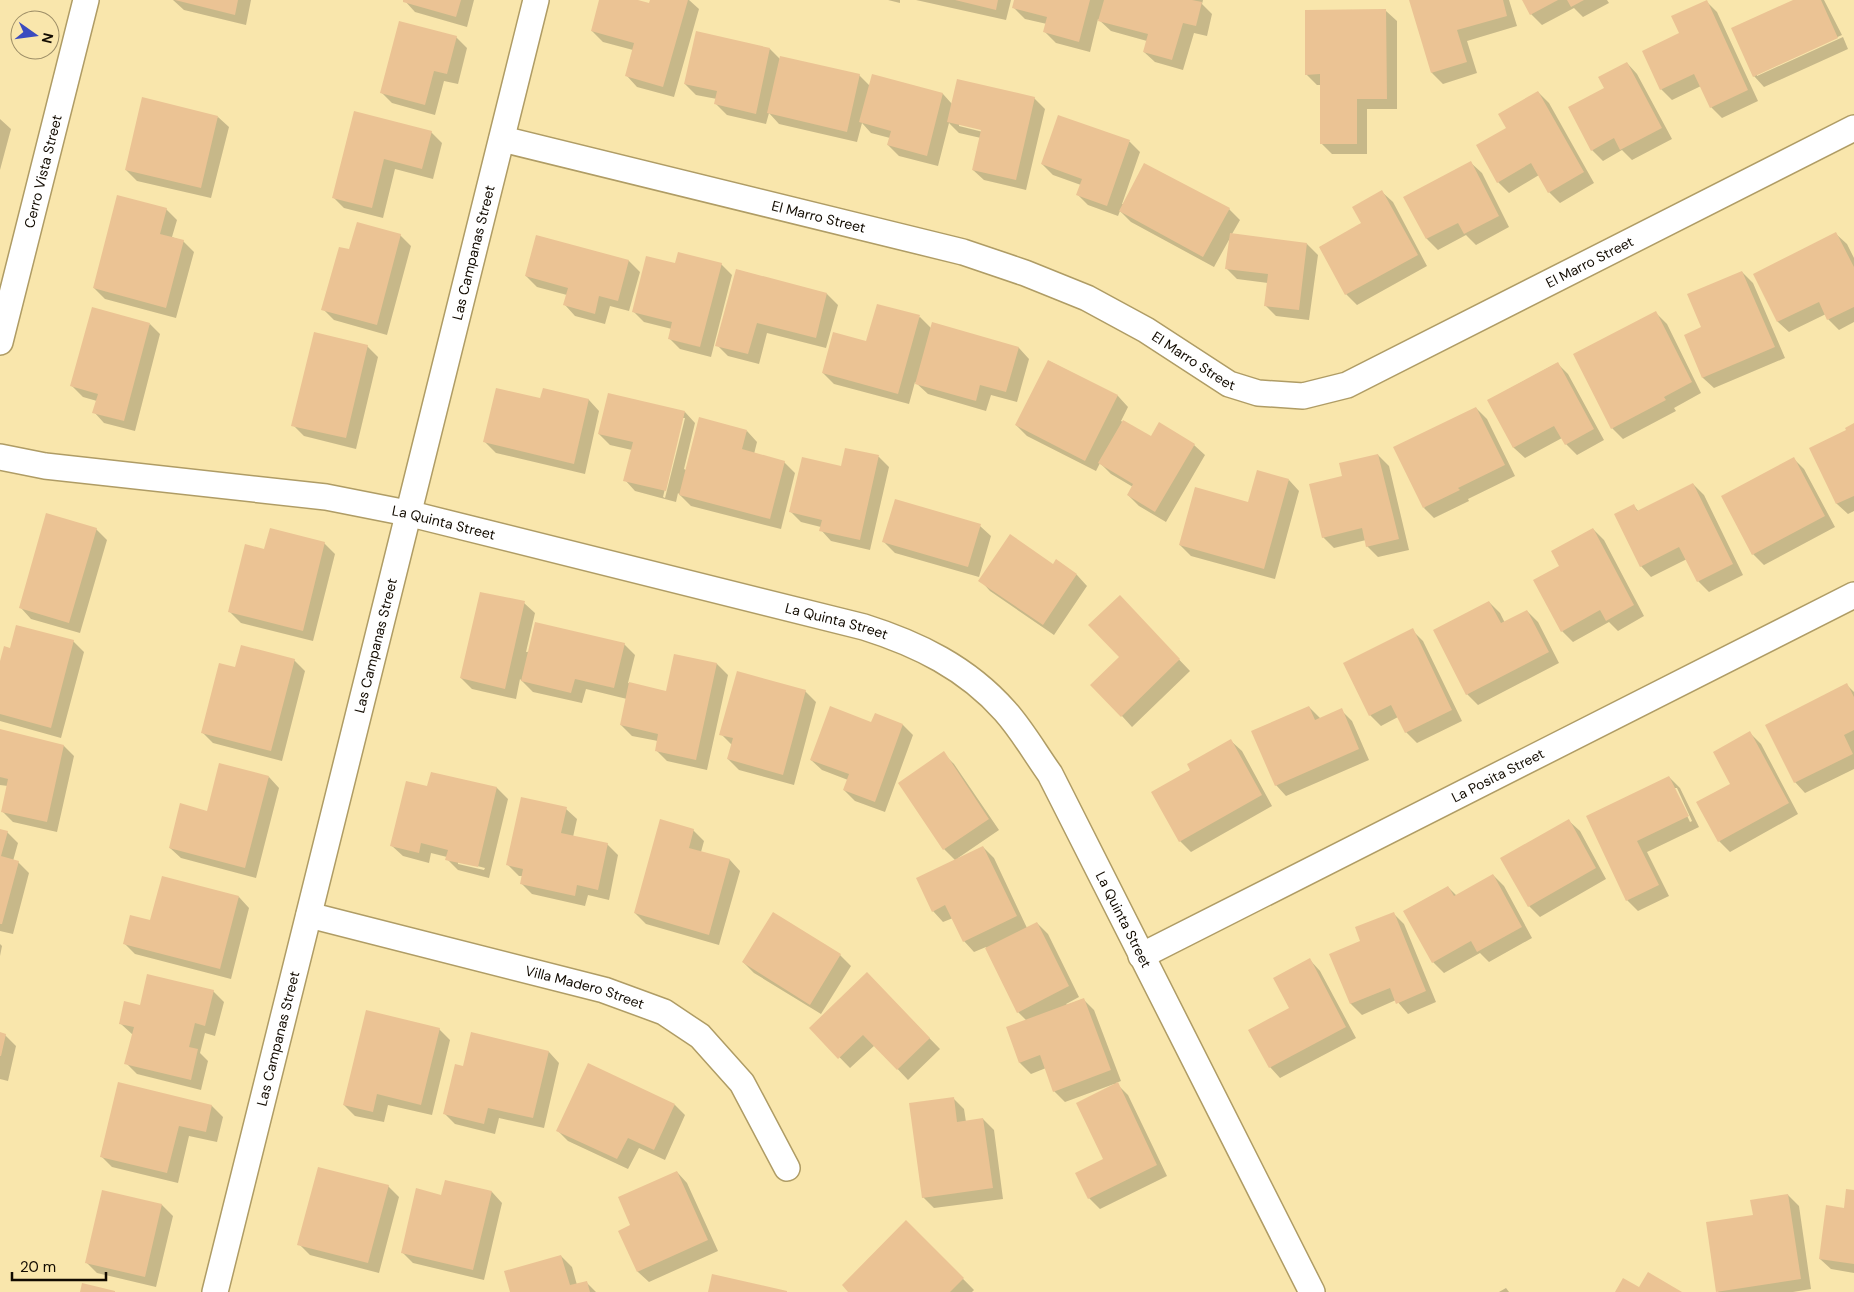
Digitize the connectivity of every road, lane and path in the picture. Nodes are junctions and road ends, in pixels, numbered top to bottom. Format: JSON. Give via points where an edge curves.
{"nodes":[{"id":1,"x":86,"y":0,"type":"edge"},
{"id":2,"x":536,"y":0,"type":"edge"},
{"id":3,"x":1854,"y":128,"type":"edge"},
{"id":4,"x":502,"y":139,"type":"junction"},
{"id":5,"x":8,"y":278,"type":"edge"},
{"id":6,"x":0,"y":342,"type":"edge"},
{"id":7,"x":0,"y":457,"type":"edge"},
{"id":8,"x":407,"y":513,"type":"junction"},
{"id":9,"x":1854,"y":595,"type":"edge"},
{"id":10,"x":309,"y":915,"type":"junction"},
{"id":11,"x":1141,"y":956,"type":"junction"},
{"id":12,"x":787,"y":1168,"type":"dead end"},
{"id":13,"x":215,"y":1292,"type":"edge"},
{"id":14,"x":1312,"y":1292,"type":"edge"}],
"edges":[{"from":1,"to":5,"type":"street","name":"Cerro Vista Street"},
{"from":2,"to":4,"type":"street","name":"Las Campanas Street"},
{"from":3,"to":4,"type":"street","name":"El Marro Street","via":[[1347,385],[1303,396],[1258,394],[1229,384],[1146,330],[1087,298],[972,255]]},
{"from":4,"to":8,"type":"street","name":"Las Campanas Street"},
{"from":5,"to":6,"type":"street","name":"Cerro Vista Street"},
{"from":7,"to":8,"type":"street","name":"La Quinta Street","via":[[44,466],[326,497]]},
{"from":8,"to":10,"type":"street","name":"Las Campanas Street"},
{"from":8,"to":11,"type":"street","name":"La Quinta Street","via":[[864,627],[920,647],[946,662],[970,678],[1005,711],[1050,774]]},
{"from":9,"to":11,"type":"street","name":"La Posita Street"},
{"from":10,"to":12,"type":"street","name":"Villa Madero Street","via":[[604,990],[664,1012],[700,1036],[742,1083]]},
{"from":10,"to":13,"type":"street","name":"Las Campanas Street"},
{"from":11,"to":14,"type":"street","name":"La Quinta Street"}]}
